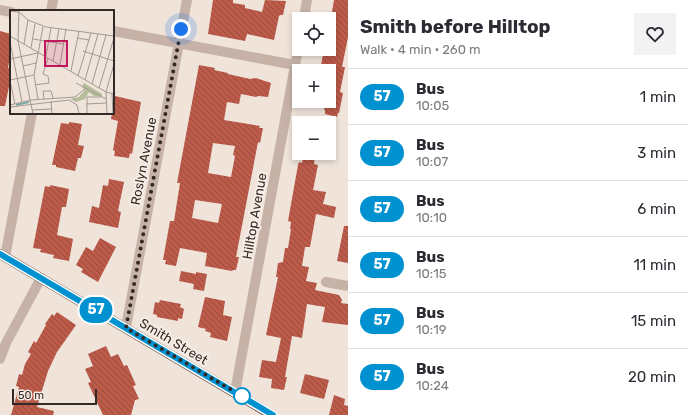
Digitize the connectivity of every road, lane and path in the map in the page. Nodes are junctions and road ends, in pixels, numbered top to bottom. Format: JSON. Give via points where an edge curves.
{"nodes":[{"id":1,"x":53,"y":0,"type":"edge"},
{"id":2,"x":187,"y":0,"type":"edge"},
{"id":3,"x":307,"y":0,"type":"edge"},
{"id":4,"x":0,"y":10,"type":"edge"},
{"id":5,"x":51,"y":10,"type":"edge"},
{"id":6,"x":10,"y":12,"type":"edge"},
{"id":7,"x":305,"y":12,"type":"edge"},
{"id":8,"x":114,"y":31,"type":"edge"},
{"id":9,"x":178,"y":43,"type":"junction"},
{"id":10,"x":292,"y":64,"type":"edge"},
{"id":11,"x":292,"y":81,"type":"edge"},
{"id":12,"x":32,"y":114,"type":"edge"},
{"id":13,"x":3,"y":255,"type":"edge"},
{"id":14,"x":42,"y":278,"type":"junction"},
{"id":15,"x":326,"y":282,"type":"dead end"},
{"id":16,"x":348,"y":286,"type":"edge"},
{"id":17,"x":126,"y":328,"type":"junction"},
{"id":18,"x":0,"y":359,"type":"edge"},
{"id":19,"x":235,"y":392,"type":"junction"},
{"id":20,"x":272,"y":415,"type":"edge"}],
"edges":[{"from":1,"to":5,"type":"street"},
{"from":2,"to":9,"type":"street","name":"Roslyn Avenue"},
{"from":3,"to":7,"type":"street"},
{"from":4,"to":6,"type":"street"},
{"from":8,"to":9,"type":"street"},
{"from":9,"to":10,"type":"street"},
{"from":9,"to":17,"type":"street","name":"Roslyn Avenue"},
{"from":11,"to":19,"type":"street","name":"Hilltop Avenue"},
{"from":12,"to":13,"type":"street"},
{"from":13,"to":14,"type":"main road","name":"Smith Street"},
{"from":14,"to":17,"type":"main road","name":"Smith Street"},
{"from":14,"to":18,"type":"street","via":[[6,343]]},
{"from":15,"to":16,"type":"street"},
{"from":17,"to":19,"type":"main road","name":"Smith Street"},
{"from":19,"to":20,"type":"main road","name":"Smith Street"}]}
